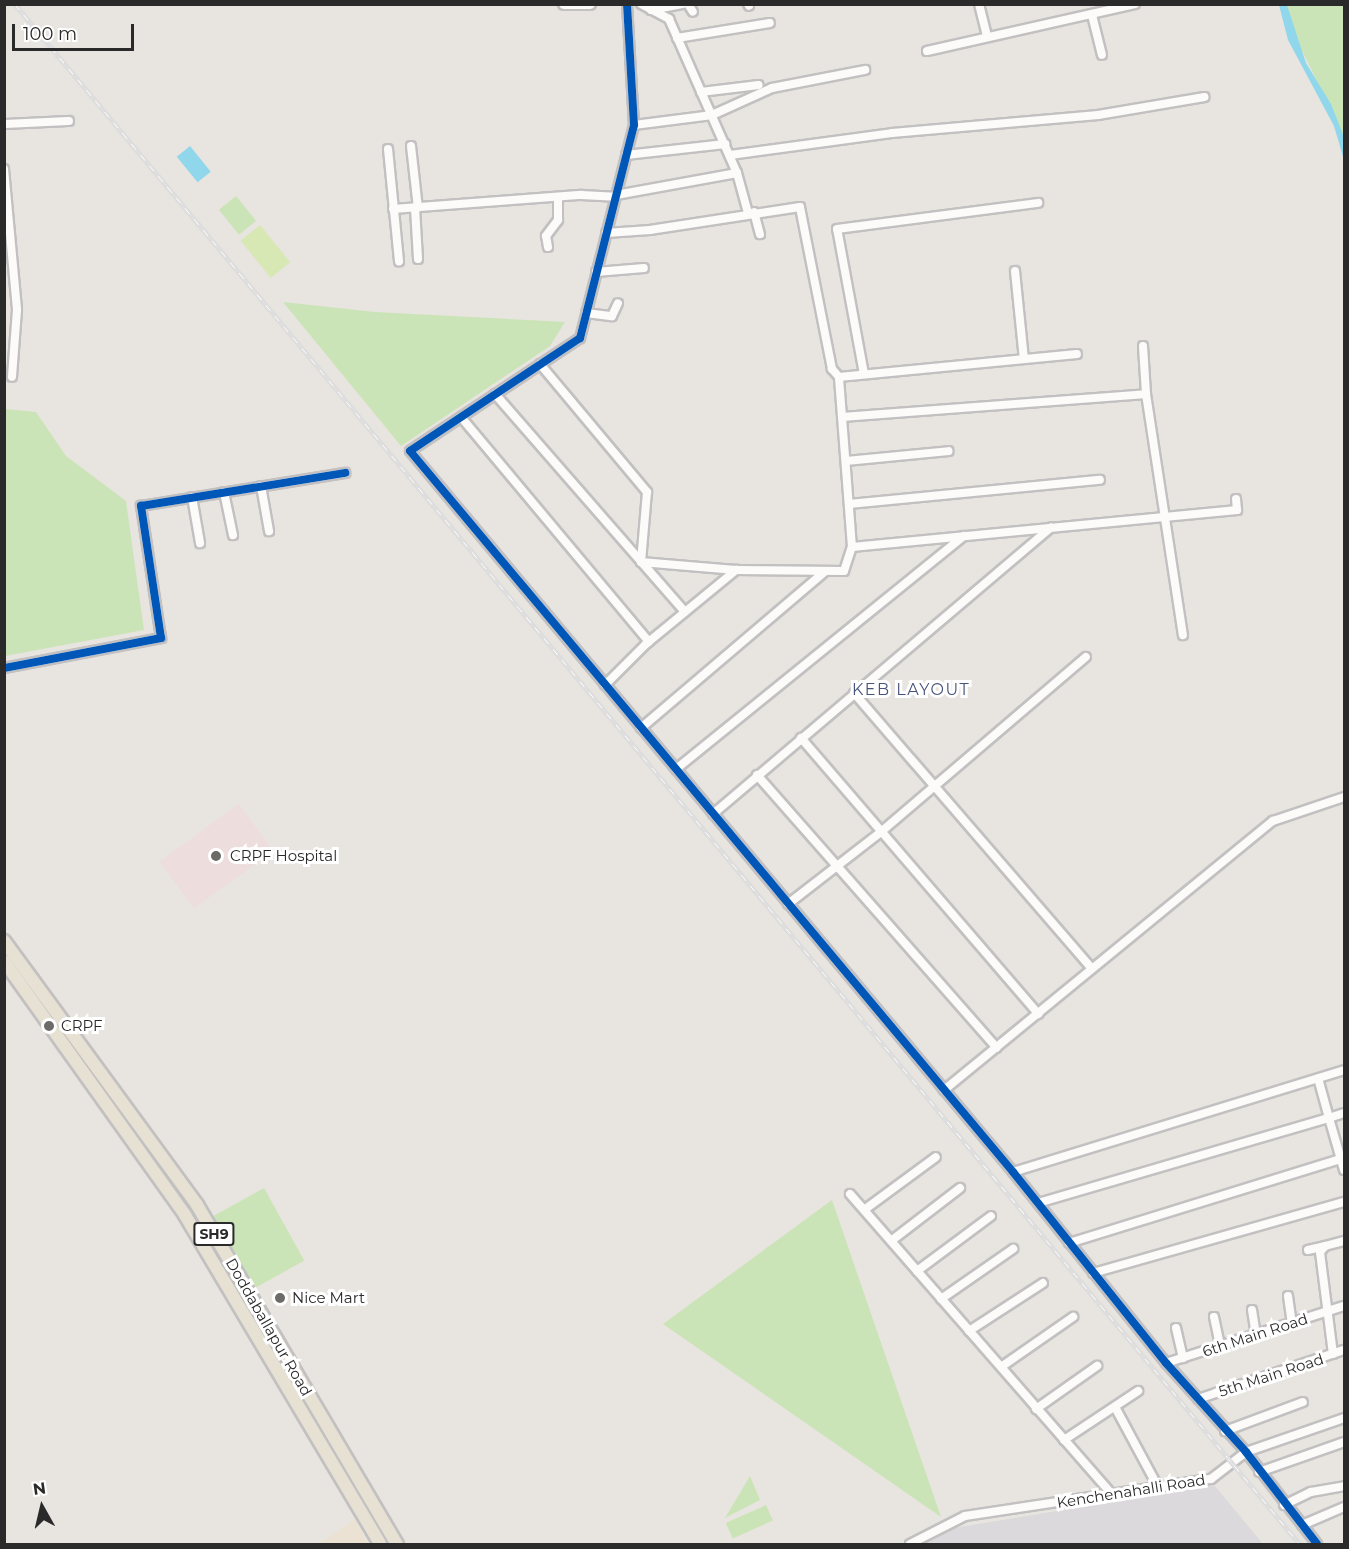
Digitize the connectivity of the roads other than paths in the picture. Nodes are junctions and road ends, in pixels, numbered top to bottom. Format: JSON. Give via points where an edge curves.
{"nodes":[{"id":1,"x":564,"y":4,"type":"edge"},
{"id":2,"x":590,"y":4,"type":"edge"},
{"id":3,"x":627,"y":4,"type":"edge"},
{"id":4,"x":641,"y":4,"type":"edge"},
{"id":5,"x":683,"y":4,"type":"edge"},
{"id":6,"x":980,"y":4,"type":"edge"},
{"id":7,"x":1135,"y":4,"type":"edge"},
{"id":8,"x":651,"y":10,"type":"junction"},
{"id":9,"x":1092,"y":15,"type":"junction"},
{"id":10,"x":770,"y":23,"type":"dead end"},
{"id":11,"x":987,"y":37,"type":"junction"},
{"id":12,"x":677,"y":38,"type":"junction"},
{"id":13,"x":927,"y":51,"type":"dead end"},
{"id":14,"x":1102,"y":55,"type":"dead end"},
{"id":15,"x":865,"y":70,"type":"dead end"},
{"id":16,"x":759,"y":85,"type":"dead end"},
{"id":17,"x":701,"y":92,"type":"junction"},
{"id":18,"x":1204,"y":97,"type":"dead end"},
{"id":19,"x":712,"y":115,"type":"junction"},
{"id":20,"x":69,"y":121,"type":"dead end"},
{"id":21,"x":4,"y":124,"type":"edge"},
{"id":22,"x":634,"y":125,"type":"junction"},
{"id":23,"x":724,"y":144,"type":"junction"},
{"id":24,"x":411,"y":146,"type":"dead end"},
{"id":25,"x":388,"y":149,"type":"dead end"},
{"id":26,"x":626,"y":155,"type":"junction"},
{"id":27,"x":730,"y":155,"type":"junction"},
{"id":28,"x":4,"y":169,"type":"edge"},
{"id":29,"x":737,"y":172,"type":"junction"},
{"id":30,"x":615,"y":196,"type":"junction"},
{"id":31,"x":558,"y":197,"type":"junction"},
{"id":32,"x":1038,"y":203,"type":"dead end"},
{"id":33,"x":417,"y":208,"type":"junction"},
{"id":34,"x":395,"y":209,"type":"junction"},
{"id":35,"x":751,"y":212,"type":"junction"},
{"id":36,"x":606,"y":233,"type":"junction"},
{"id":37,"x":760,"y":234,"type":"dead end"},
{"id":38,"x":548,"y":247,"type":"dead end"},
{"id":39,"x":417,"y":259,"type":"dead end"},
{"id":40,"x":399,"y":261,"type":"dead end"},
{"id":41,"x":644,"y":268,"type":"dead end"},
{"id":42,"x":1015,"y":271,"type":"dead end"},
{"id":43,"x":596,"y":272,"type":"junction"},
{"id":44,"x":618,"y":303,"type":"dead end"},
{"id":45,"x":586,"y":314,"type":"junction"},
{"id":46,"x":1143,"y":346,"type":"dead end"},
{"id":47,"x":1077,"y":354,"type":"dead end"},
{"id":48,"x":1024,"y":359,"type":"junction"},
{"id":49,"x":540,"y":364,"type":"junction"},
{"id":50,"x":864,"y":374,"type":"junction"},
{"id":51,"x":12,"y":377,"type":"dead end"},
{"id":52,"x":840,"y":377,"type":"junction"},
{"id":53,"x":495,"y":394,"type":"junction"},
{"id":54,"x":1146,"y":394,"type":"junction"},
{"id":55,"x":461,"y":417,"type":"junction"},
{"id":56,"x":842,"y":417,"type":"junction"},
{"id":57,"x":949,"y":451,"type":"dead end"},
{"id":58,"x":846,"y":461,"type":"junction"},
{"id":59,"x":345,"y":473,"type":"dead end"},
{"id":60,"x":1100,"y":480,"type":"dead end"},
{"id":61,"x":261,"y":486,"type":"junction"},
{"id":62,"x":224,"y":492,"type":"junction"},
{"id":63,"x":192,"y":497,"type":"junction"},
{"id":64,"x":1236,"y":499,"type":"dead end"},
{"id":65,"x":849,"y":504,"type":"junction"},
{"id":66,"x":1165,"y":514,"type":"junction"},
{"id":67,"x":1051,"y":527,"type":"junction"},
{"id":68,"x":269,"y":531,"type":"dead end"},
{"id":69,"x":233,"y":535,"type":"dead end"},
{"id":70,"x":964,"y":536,"type":"junction"},
{"id":71,"x":200,"y":543,"type":"dead end"},
{"id":72,"x":852,"y":548,"type":"junction"},
{"id":73,"x":641,"y":562,"type":"junction"},
{"id":74,"x":736,"y":570,"type":"junction"},
{"id":75,"x":824,"y":572,"type":"junction"},
{"id":76,"x":685,"y":612,"type":"junction"},
{"id":77,"x":1183,"y":635,"type":"dead end"},
{"id":78,"x":649,"y":642,"type":"junction"},
{"id":79,"x":1086,"y":657,"type":"dead end"},
{"id":80,"x":4,"y":668,"type":"edge"},
{"id":81,"x":605,"y":685,"type":"junction"},
{"id":82,"x":854,"y":693,"type":"junction"},
{"id":83,"x":641,"y":728,"type":"junction"},
{"id":84,"x":801,"y":738,"type":"junction"},
{"id":85,"x":676,"y":769,"type":"junction"},
{"id":86,"x":757,"y":775,"type":"junction"},
{"id":87,"x":934,"y":785,"type":"junction"},
{"id":88,"x":1344,"y":797,"type":"edge"},
{"id":89,"x":713,"y":814,"type":"junction"},
{"id":90,"x":882,"y":831,"type":"junction"},
{"id":91,"x":837,"y":867,"type":"junction"},
{"id":92,"x":788,"y":904,"type":"junction"},
{"id":93,"x":4,"y":941,"type":"edge"},
{"id":94,"x":4,"y":961,"type":"edge"},
{"id":95,"x":1092,"y":969,"type":"junction"},
{"id":96,"x":1038,"y":1014,"type":"junction"},
{"id":97,"x":997,"y":1048,"type":"junction"},
{"id":98,"x":1344,"y":1070,"type":"edge"},
{"id":99,"x":1318,"y":1078,"type":"junction"},
{"id":100,"x":944,"y":1090,"type":"junction"},
{"id":101,"x":1344,"y":1113,"type":"edge"},
{"id":102,"x":1329,"y":1118,"type":"junction"},
{"id":103,"x":936,"y":1157,"type":"dead end"},
{"id":104,"x":1343,"y":1159,"type":"edge"},
{"id":105,"x":1344,"y":1170,"type":"edge"},
{"id":106,"x":1013,"y":1172,"type":"junction"},
{"id":107,"x":960,"y":1188,"type":"dead end"},
{"id":108,"x":850,"y":1194,"type":"dead end"},
{"id":109,"x":1344,"y":1202,"type":"edge"},
{"id":110,"x":1038,"y":1203,"type":"junction"},
{"id":111,"x":864,"y":1210,"type":"junction"},
{"id":112,"x":992,"y":1216,"type":"dead end"},
{"id":113,"x":891,"y":1241,"type":"junction"},
{"id":114,"x":1344,"y":1241,"type":"edge"},
{"id":115,"x":1070,"y":1243,"type":"junction"},
{"id":116,"x":1325,"y":1246,"type":"junction"},
{"id":117,"x":1013,"y":1249,"type":"dead end"},
{"id":118,"x":1308,"y":1251,"type":"dead end"},
{"id":119,"x":917,"y":1271,"type":"junction"},
{"id":120,"x":1093,"y":1273,"type":"junction"},
{"id":121,"x":1043,"y":1283,"type":"dead end"},
{"id":122,"x":1288,"y":1296,"type":"dead end"},
{"id":123,"x":941,"y":1299,"type":"junction"},
{"id":124,"x":1344,"y":1306,"type":"edge"},
{"id":125,"x":1252,"y":1310,"type":"dead end"},
{"id":126,"x":1326,"y":1312,"type":"junction"},
{"id":127,"x":1073,"y":1317,"type":"dead end"},
{"id":128,"x":1214,"y":1317,"type":"dead end"},
{"id":129,"x":1292,"y":1323,"type":"junction"},
{"id":130,"x":1176,"y":1328,"type":"dead end"},
{"id":131,"x":969,"y":1331,"type":"junction"},
{"id":132,"x":1257,"y":1335,"type":"junction"},
{"id":133,"x":1220,"y":1346,"type":"junction"},
{"id":134,"x":1344,"y":1350,"type":"edge"},
{"id":135,"x":1333,"y":1354,"type":"junction"},
{"id":136,"x":1182,"y":1358,"type":"junction"},
{"id":137,"x":1166,"y":1363,"type":"junction"},
{"id":138,"x":1097,"y":1366,"type":"dead end"},
{"id":139,"x":1000,"y":1367,"type":"junction"},
{"id":140,"x":1138,"y":1391,"type":"dead end"},
{"id":141,"x":1198,"y":1399,"type":"junction"},
{"id":142,"x":1303,"y":1402,"type":"dead end"},
{"id":143,"x":1115,"y":1407,"type":"junction"},
{"id":144,"x":1036,"y":1409,"type":"junction"},
{"id":145,"x":1344,"y":1418,"type":"edge"},
{"id":146,"x":1226,"y":1431,"type":"junction"},
{"id":147,"x":1064,"y":1440,"type":"junction"},
{"id":148,"x":1344,"y":1442,"type":"edge"},
{"id":149,"x":1246,"y":1452,"type":"junction"},
{"id":150,"x":1259,"y":1472,"type":"junction"},
{"id":151,"x":1344,"y":1486,"type":"edge"},
{"id":152,"x":1158,"y":1487,"type":"junction"},
{"id":153,"x":1112,"y":1494,"type":"junction"},
{"id":154,"x":1284,"y":1505,"type":"junction"},
{"id":155,"x":1344,"y":1507,"type":"edge"},
{"id":156,"x":1302,"y":1525,"type":"junction"},
{"id":157,"x":380,"y":1545,"type":"edge"},
{"id":158,"x":397,"y":1545,"type":"edge"},
{"id":159,"x":909,"y":1545,"type":"edge"},
{"id":160,"x":1317,"y":1545,"type":"edge"}],
"edges":[{"from":1,"to":2,"type":"street"},
{"from":3,"to":22,"type":"street"},
{"from":4,"to":8,"type":"street"},
{"from":5,"to":8,"type":"street"},
{"from":6,"to":11,"type":"street"},
{"from":7,"to":9,"type":"street"},
{"from":8,"to":12,"type":"street","via":[[669,19]]},
{"from":9,"to":11,"type":"street"},
{"from":9,"to":14,"type":"street"},
{"from":10,"to":12,"type":"street"},
{"from":11,"to":13,"type":"street"},
{"from":12,"to":17,"type":"street"},
{"from":15,"to":19,"type":"street","via":[[772,88]]},
{"from":16,"to":17,"type":"street"},
{"from":17,"to":19,"type":"street"},
{"from":18,"to":27,"type":"street","via":[[1098,115],[892,133]]},
{"from":19,"to":22,"type":"street"},
{"from":19,"to":23,"type":"street"},
{"from":20,"to":21,"type":"street"},
{"from":22,"to":26,"type":"street"},
{"from":23,"to":26,"type":"street"},
{"from":23,"to":27,"type":"street"},
{"from":24,"to":33,"type":"street"},
{"from":25,"to":34,"type":"street"},
{"from":26,"to":30,"type":"street"},
{"from":27,"to":29,"type":"street"},
{"from":28,"to":51,"type":"street","via":[[17,310]]},
{"from":29,"to":30,"type":"street"},
{"from":29,"to":35,"type":"street"},
{"from":30,"to":31,"type":"street"},
{"from":30,"to":36,"type":"street"},
{"from":31,"to":33,"type":"street"},
{"from":31,"to":38,"type":"street","via":[[558,220],[546,236]]},
{"from":32,"to":50,"type":"street","via":[[837,229]]},
{"from":33,"to":34,"type":"street"},
{"from":33,"to":39,"type":"street"},
{"from":34,"to":40,"type":"street"},
{"from":35,"to":36,"type":"street","via":[[650,230]]},
{"from":35,"to":37,"type":"street"},
{"from":35,"to":52,"type":"street","via":[[800,207],[832,369]]},
{"from":36,"to":43,"type":"street"},
{"from":41,"to":43,"type":"street"},
{"from":42,"to":48,"type":"street"},
{"from":43,"to":45,"type":"street"},
{"from":44,"to":45,"type":"street","via":[[612,316]]},
{"from":45,"to":49,"type":"street","via":[[580,338]]},
{"from":46,"to":54,"type":"street"},
{"from":47,"to":48,"type":"street"},
{"from":48,"to":50,"type":"street"},
{"from":49,"to":53,"type":"street"},
{"from":49,"to":73,"type":"street","via":[[647,492]]},
{"from":50,"to":52,"type":"street"},
{"from":52,"to":56,"type":"street"},
{"from":53,"to":55,"type":"street"},
{"from":53,"to":73,"type":"street"},
{"from":54,"to":56,"type":"street"},
{"from":54,"to":66,"type":"street"},
{"from":55,"to":78,"type":"street"},
{"from":55,"to":81,"type":"street","via":[[410,451]]},
{"from":56,"to":58,"type":"street"},
{"from":57,"to":58,"type":"street"},
{"from":58,"to":65,"type":"street"},
{"from":59,"to":61,"type":"street"},
{"from":60,"to":65,"type":"street"},
{"from":61,"to":62,"type":"street"},
{"from":61,"to":68,"type":"street"},
{"from":62,"to":63,"type":"street"},
{"from":62,"to":69,"type":"street"},
{"from":63,"to":71,"type":"street"},
{"from":63,"to":80,"type":"street","via":[[141,506],[160,638]]},
{"from":64,"to":66,"type":"street","via":[[1237,510]]},
{"from":65,"to":72,"type":"street"},
{"from":66,"to":67,"type":"street"},
{"from":66,"to":77,"type":"street"},
{"from":67,"to":70,"type":"street"},
{"from":67,"to":82,"type":"street"},
{"from":70,"to":72,"type":"street"},
{"from":70,"to":85,"type":"street"},
{"from":72,"to":75,"type":"street","via":[[844,571]]},
{"from":73,"to":74,"type":"street"},
{"from":73,"to":76,"type":"street"},
{"from":74,"to":75,"type":"street"},
{"from":74,"to":76,"type":"street"},
{"from":75,"to":83,"type":"street"},
{"from":76,"to":78,"type":"street"},
{"from":78,"to":81,"type":"street"},
{"from":79,"to":87,"type":"street"},
{"from":81,"to":83,"type":"street"},
{"from":82,"to":84,"type":"street"},
{"from":82,"to":87,"type":"street"},
{"from":83,"to":85,"type":"street"},
{"from":84,"to":86,"type":"street"},
{"from":84,"to":90,"type":"street"},
{"from":85,"to":89,"type":"street"},
{"from":86,"to":89,"type":"street"},
{"from":86,"to":91,"type":"street"},
{"from":87,"to":90,"type":"street"},
{"from":87,"to":95,"type":"street"},
{"from":88,"to":95,"type":"street","via":[[1272,821]]},
{"from":89,"to":92,"type":"street"},
{"from":90,"to":91,"type":"street"},
{"from":90,"to":96,"type":"street"},
{"from":91,"to":92,"type":"street"},
{"from":91,"to":97,"type":"street"},
{"from":92,"to":100,"type":"street"},
{"from":93,"to":158,"type":"main road","name":"Doddaballapur Road","number":"SH9","via":[[197,1205]]},
{"from":94,"to":157,"type":"main road","name":"Doddaballapur Road","number":"SH9","via":[[185,1215]]},
{"from":95,"to":96,"type":"street"},
{"from":96,"to":97,"type":"street"},
{"from":97,"to":100,"type":"street"},
{"from":98,"to":99,"type":"street"},
{"from":99,"to":102,"type":"street"},
{"from":99,"to":106,"type":"street"},
{"from":100,"to":106,"type":"street"},
{"from":101,"to":102,"type":"street"},
{"from":102,"to":104,"type":"street"},
{"from":102,"to":110,"type":"street"},
{"from":103,"to":111,"type":"street"},
{"from":104,"to":105,"type":"street"},
{"from":104,"to":115,"type":"street"},
{"from":106,"to":110,"type":"street"},
{"from":107,"to":113,"type":"street"},
{"from":108,"to":111,"type":"street"},
{"from":109,"to":120,"type":"street"},
{"from":110,"to":115,"type":"street"},
{"from":111,"to":113,"type":"street"},
{"from":112,"to":119,"type":"street"},
{"from":113,"to":119,"type":"street"},
{"from":114,"to":116,"type":"street"},
{"from":115,"to":120,"type":"street"},
{"from":116,"to":118,"type":"street"},
{"from":116,"to":126,"type":"street","via":[[1320,1252]]},
{"from":117,"to":123,"type":"street"},
{"from":119,"to":123,"type":"street"},
{"from":120,"to":137,"type":"street"},
{"from":121,"to":131,"type":"street"},
{"from":122,"to":129,"type":"street"},
{"from":123,"to":131,"type":"street"},
{"from":124,"to":126,"type":"street","name":"6th Main Road"},
{"from":125,"to":132,"type":"street"},
{"from":126,"to":129,"type":"street","name":"6th Main Road"},
{"from":126,"to":135,"type":"street"},
{"from":127,"to":139,"type":"street"},
{"from":128,"to":133,"type":"street"},
{"from":129,"to":132,"type":"street","name":"6th Main Road"},
{"from":130,"to":136,"type":"street"},
{"from":131,"to":139,"type":"street"},
{"from":132,"to":133,"type":"street","name":"6th Main Road"},
{"from":133,"to":136,"type":"street","name":"6th Main Road"},
{"from":134,"to":135,"type":"street","name":"5th Main Road"},
{"from":135,"to":141,"type":"street","name":"5th Main Road"},
{"from":136,"to":137,"type":"street","name":"6th Main Road"},
{"from":137,"to":141,"type":"street"},
{"from":138,"to":144,"type":"street"},
{"from":139,"to":144,"type":"street"},
{"from":140,"to":143,"type":"street"},
{"from":141,"to":146,"type":"street"},
{"from":142,"to":146,"type":"street"},
{"from":143,"to":147,"type":"street"},
{"from":143,"to":152,"type":"street"},
{"from":144,"to":147,"type":"street"},
{"from":145,"to":149,"type":"street","name":"Kenchenahalli Road"},
{"from":146,"to":149,"type":"street"},
{"from":147,"to":153,"type":"street"},
{"from":148,"to":150,"type":"street"},
{"from":149,"to":150,"type":"street"},
{"from":149,"to":152,"type":"street","name":"Kenchenahalli Road","via":[[1212,1479]]},
{"from":150,"to":154,"type":"street"},
{"from":151,"to":154,"type":"street","via":[[1311,1492]]},
{"from":152,"to":153,"type":"street","name":"Kenchenahalli Road"},
{"from":153,"to":159,"type":"street","name":"Kenchenahalli Road","via":[[966,1516]]},
{"from":154,"to":156,"type":"street"},
{"from":155,"to":156,"type":"street"},
{"from":156,"to":160,"type":"street"}]}
